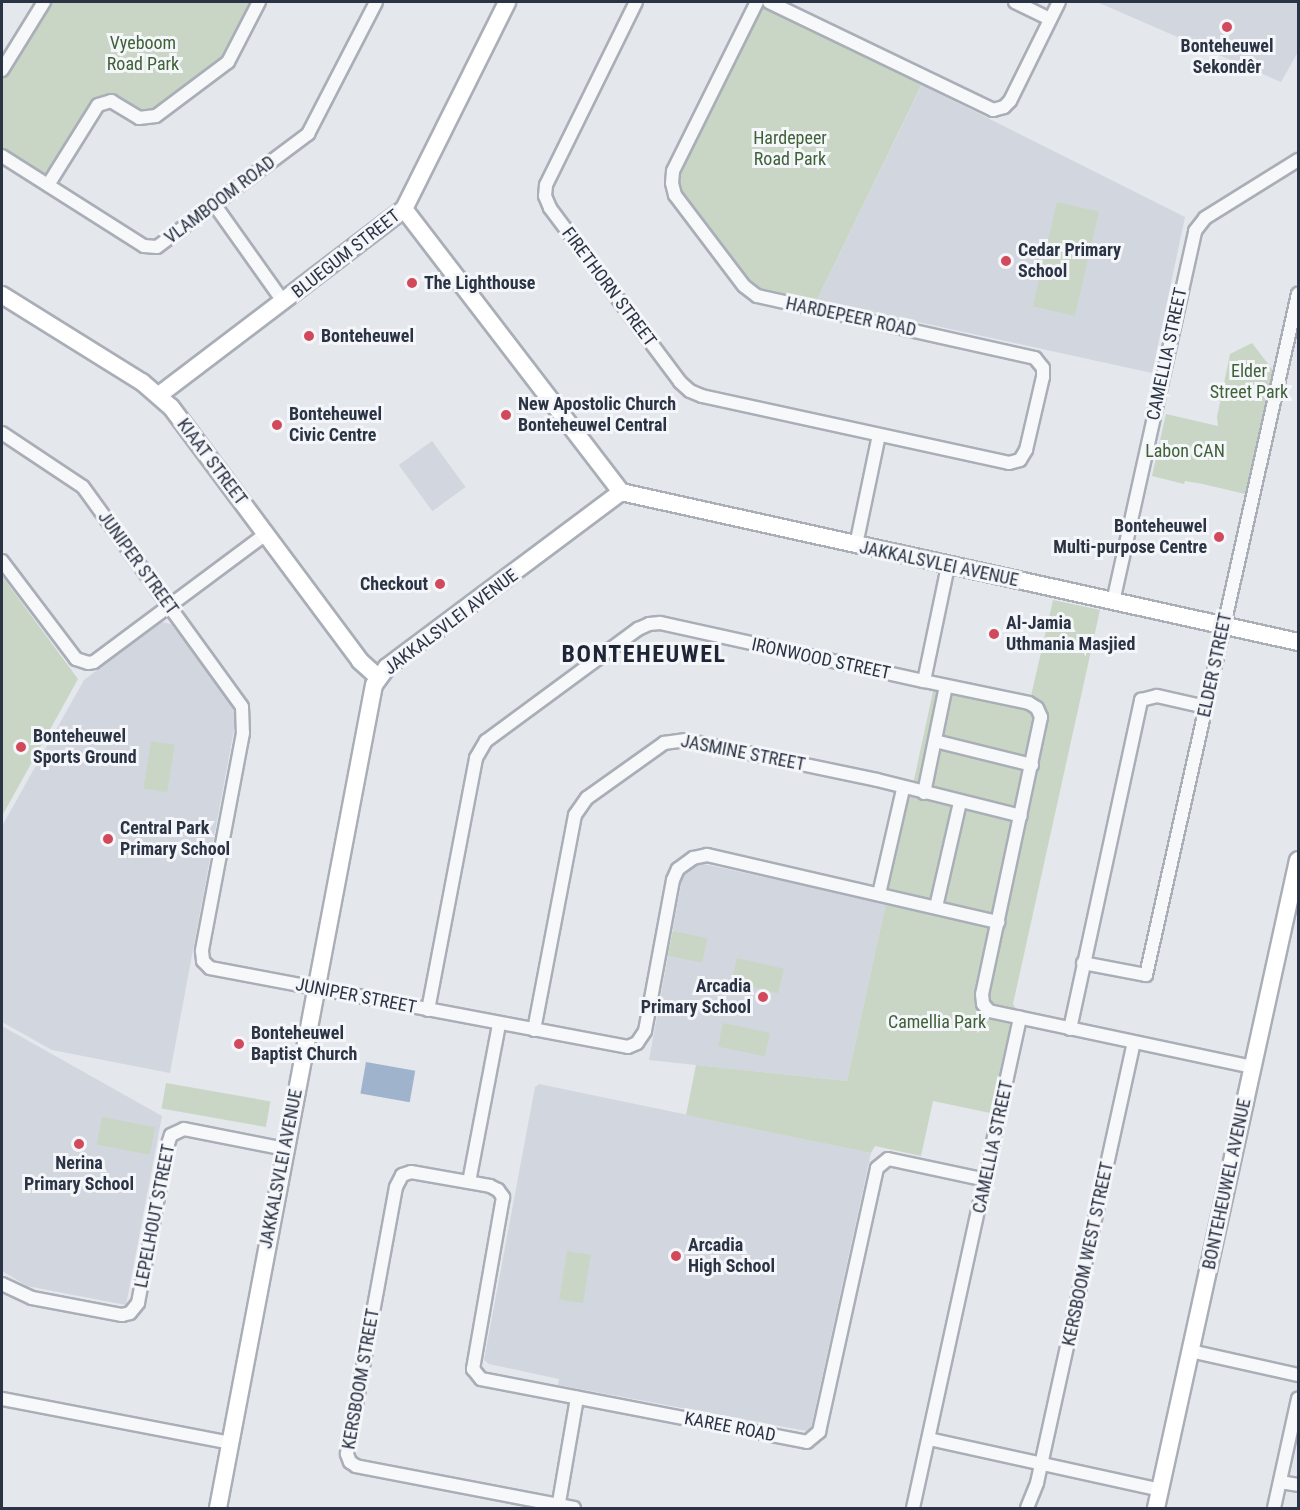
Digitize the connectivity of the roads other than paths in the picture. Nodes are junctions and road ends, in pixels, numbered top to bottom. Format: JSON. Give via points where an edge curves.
{"nodes":[{"id":1,"x":44,"y":2,"type":"edge"},
{"id":2,"x":259,"y":2,"type":"edge"},
{"id":3,"x":376,"y":2,"type":"edge"},
{"id":4,"x":507,"y":2,"type":"edge"},
{"id":5,"x":636,"y":2,"type":"edge"},
{"id":6,"x":757,"y":2,"type":"edge"},
{"id":7,"x":769,"y":2,"type":"edge"},
{"id":8,"x":1015,"y":2,"type":"edge"},
{"id":9,"x":1059,"y":2,"type":"edge"},
{"id":10,"x":1050,"y":19,"type":"junction"},
{"id":11,"x":2,"y":70,"type":"edge"},
{"id":12,"x":3,"y":160,"type":"edge"},
{"id":13,"x":1299,"y":160,"type":"edge"},
{"id":14,"x":48,"y":185,"type":"junction"},
{"id":15,"x":214,"y":204,"type":"junction"},
{"id":16,"x":404,"y":209,"type":"junction"},
{"id":17,"x":278,"y":294,"type":"dead end"},
{"id":18,"x":1299,"y":294,"type":"edge"},
{"id":19,"x":2,"y":295,"type":"edge"},
{"id":20,"x":191,"y":372,"type":"junction"},
{"id":21,"x":159,"y":395,"type":"junction"},
{"id":22,"x":178,"y":416,"type":"junction"},
{"id":23,"x":2,"y":433,"type":"edge"},
{"id":24,"x":879,"y":435,"type":"junction"},
{"id":25,"x":621,"y":492,"type":"junction"},
{"id":26,"x":266,"y":534,"type":"junction"},
{"id":27,"x":856,"y":545,"type":"junction"},
{"id":28,"x":2,"y":561,"type":"edge"},
{"id":29,"x":948,"y":566,"type":"junction"},
{"id":30,"x":1113,"y":602,"type":"junction"},
{"id":31,"x":170,"y":606,"type":"junction"},
{"id":32,"x":1224,"y":626,"type":"junction"},
{"id":33,"x":1297,"y":642,"type":"edge"},
{"id":34,"x":378,"y":677,"type":"junction"},
{"id":35,"x":924,"y":681,"type":"junction"},
{"id":36,"x":946,"y":686,"type":"junction"},
{"id":37,"x":1206,"y":707,"type":"junction"},
{"id":38,"x":935,"y":741,"type":"junction"},
{"id":39,"x":1032,"y":765,"type":"junction"},
{"id":40,"x":903,"y":789,"type":"junction"},
{"id":41,"x":924,"y":793,"type":"junction"},
{"id":42,"x":960,"y":802,"type":"junction"},
{"id":43,"x":1021,"y":816,"type":"junction"},
{"id":44,"x":1299,"y":860,"type":"edge"},
{"id":45,"x":879,"y":894,"type":"junction"},
{"id":46,"x":936,"y":908,"type":"junction"},
{"id":47,"x":998,"y":922,"type":"junction"},
{"id":48,"x":1083,"y":963,"type":"junction"},
{"id":49,"x":315,"y":989,"type":"junction"},
{"id":50,"x":428,"y":1010,"type":"junction"},
{"id":51,"x":1020,"y":1018,"type":"junction"},
{"id":52,"x":499,"y":1024,"type":"junction"},
{"id":53,"x":1070,"y":1029,"type":"junction"},
{"id":54,"x":534,"y":1030,"type":"junction"},
{"id":55,"x":1134,"y":1043,"type":"junction"},
{"id":56,"x":1253,"y":1067,"type":"junction"},
{"id":57,"x":285,"y":1149,"type":"junction"},
{"id":58,"x":986,"y":1180,"type":"junction"},
{"id":59,"x":469,"y":1182,"type":"junction"},
{"id":60,"x":2,"y":1284,"type":"edge"},
{"id":61,"x":1190,"y":1351,"type":"junction"},
{"id":62,"x":1299,"y":1375,"type":"edge"},
{"id":63,"x":577,"y":1398,"type":"junction"},
{"id":64,"x":2,"y":1399,"type":"edge"},
{"id":65,"x":1299,"y":1399,"type":"edge"},
{"id":66,"x":928,"y":1439,"type":"junction"},
{"id":67,"x":231,"y":1443,"type":"junction"},
{"id":68,"x":1041,"y":1465,"type":"junction"},
{"id":69,"x":1280,"y":1482,"type":"junction"},
{"id":70,"x":1299,"y":1485,"type":"edge"},
{"id":71,"x":1160,"y":1490,"type":"junction"},
{"id":72,"x":558,"y":1507,"type":"edge"},
{"id":73,"x":218,"y":1509,"type":"edge"},
{"id":74,"x":574,"y":1509,"type":"edge"},
{"id":75,"x":913,"y":1509,"type":"edge"},
{"id":76,"x":1027,"y":1509,"type":"edge"},
{"id":77,"x":1156,"y":1509,"type":"edge"},
{"id":78,"x":1274,"y":1509,"type":"edge"}],
"edges":[{"from":1,"to":11,"type":"street"},
{"from":2,"to":14,"type":"street","via":[[228,62],[156,116],[139,118],[111,101],[98,105]]},
{"from":3,"to":15,"type":"street","name":"VLAMBOOM ROAD","via":[[313,129]]},
{"from":4,"to":16,"type":"street","name":"BLUEGUM STREET"},
{"from":5,"to":24,"type":"street","name":"FIRETHORN STREET","via":[[546,185],[548,204],[690,391]]},
{"from":6,"to":24,"type":"street","name":"HARDEPEER ROAD","via":[[672,177],[678,200],[744,286],[761,298],[1031,357],[1043,368],[1026,450],[1016,462]]},
{"from":7,"to":10,"type":"street","via":[[993,110],[1010,101]]},
{"from":8,"to":10,"type":"street"},
{"from":9,"to":10,"type":"street"},
{"from":12,"to":14,"type":"street","name":"VLAMBOOM ROAD"},
{"from":13,"to":30,"type":"street","name":"CAMELLIA STREET","via":[[1204,218],[1195,231]]},
{"from":14,"to":15,"type":"street","name":"VLAMBOOM ROAD","via":[[148,247],[161,245]]},
{"from":15,"to":17,"type":"street"},
{"from":16,"to":20,"type":"street","name":"BLUEGUM STREET"},
{"from":16,"to":25,"type":"street"},
{"from":18,"to":32,"type":"street","name":"ELDER STREET"},
{"from":19,"to":21,"type":"street","name":"KIAAT STREET"},
{"from":20,"to":21,"type":"street","name":"BLUEGUM STREET"},
{"from":20,"to":22,"type":"street","via":[[179,391]]},
{"from":21,"to":22,"type":"street","name":"KIAAT STREET"},
{"from":22,"to":26,"type":"street","name":"KIAAT STREET"},
{"from":23,"to":31,"type":"street","name":"JUNIPER STREET","via":[[77,481]]},
{"from":24,"to":27,"type":"street"},
{"from":25,"to":27,"type":"street","name":"JAKKALSVLEI AVENUE"},
{"from":25,"to":34,"type":"street","name":"JAKKALSVLEI AVENUE"},
{"from":26,"to":31,"type":"street"},
{"from":26,"to":34,"type":"street","name":"KIAAT STREET","via":[[360,661]]},
{"from":27,"to":29,"type":"street","name":"JAKKALSVLEI AVENUE"},
{"from":28,"to":31,"type":"street","via":[[75,657],[84,663],[94,662]]},
{"from":29,"to":30,"type":"street","name":"JAKKALSVLEI AVENUE"},
{"from":29,"to":35,"type":"street"},
{"from":30,"to":32,"type":"street","name":"JAKKALSVLEI AVENUE"},
{"from":31,"to":49,"type":"street","name":"JUNIPER STREET","via":[[237,696],[244,719],[203,961],[214,969]]},
{"from":32,"to":33,"type":"street","name":"JAKKALSVLEI AVENUE"},
{"from":32,"to":37,"type":"street","name":"ELDER STREET"},
{"from":34,"to":49,"type":"street","name":"JAKKALSVLEI AVENUE","via":[[368,705]]},
{"from":35,"to":36,"type":"street","name":"IRONWOOD STREET"},
{"from":35,"to":50,"type":"street","name":"IRONWOOD STREET","via":[[660,623],[638,629],[480,748]]},
{"from":36,"to":38,"type":"street"},
{"from":36,"to":39,"type":"street","name":"IRONWOOD STREET","via":[[1037,708],[1041,725]]},
{"from":37,"to":48,"type":"street","via":[[1156,696],[1141,700]]},
{"from":37,"to":48,"type":"street","name":"ELDER STREET","via":[[1146,975]]},
{"from":38,"to":39,"type":"street"},
{"from":38,"to":41,"type":"street"},
{"from":39,"to":43,"type":"street"},
{"from":40,"to":41,"type":"street","name":"JASMINE STREET"},
{"from":40,"to":45,"type":"street"},
{"from":40,"to":54,"type":"street","name":"JASMINE STREET","via":[[877,780],[686,740],[672,740],[657,747],[587,798],[574,815]]},
{"from":41,"to":42,"type":"street","name":"JASMINE STREET"},
{"from":42,"to":43,"type":"street","name":"JASMINE STREET"},
{"from":42,"to":46,"type":"street"},
{"from":43,"to":47,"type":"street"},
{"from":44,"to":56,"type":"street","name":"BONTEHEUWEL AVENUE"},
{"from":45,"to":46,"type":"street"},
{"from":45,"to":54,"type":"street","name":"JUNIPER STREET","via":[[706,855],[693,858],[682,865],[673,880],[641,1040],[623,1047]]},
{"from":46,"to":47,"type":"street"},
{"from":47,"to":51,"type":"street","via":[[983,1004],[996,1014]]},
{"from":48,"to":53,"type":"street"},
{"from":49,"to":50,"type":"street","name":"JUNIPER STREET"},
{"from":49,"to":57,"type":"street","name":"JAKKALSVLEI AVENUE"},
{"from":50,"to":52,"type":"street","name":"JUNIPER STREET"},
{"from":51,"to":53,"type":"street"},
{"from":51,"to":58,"type":"street","name":"CAMELLIA STREET"},
{"from":52,"to":54,"type":"street","name":"JUNIPER STREET"},
{"from":52,"to":59,"type":"street"},
{"from":53,"to":55,"type":"street"},
{"from":55,"to":56,"type":"street"},
{"from":55,"to":68,"type":"street","name":"KERSBOOM WEST STREET"},
{"from":56,"to":61,"type":"street","name":"BONTEHEUWEL AVENUE"},
{"from":57,"to":60,"type":"street","name":"LEPELHOUT STREET","via":[[184,1129],[171,1135],[138,1303],[130,1313],[122,1315],[32,1298]]},
{"from":57,"to":67,"type":"street","name":"JAKKALSVLEI AVENUE"},
{"from":58,"to":63,"type":"street","name":"KAREE ROAD","via":[[888,1159],[877,1168],[819,1432],[807,1442]]},
{"from":58,"to":66,"type":"street","name":"CAMELLIA STREET"},
{"from":59,"to":63,"type":"street","name":"KAREE ROAD","via":[[495,1188],[504,1201],[473,1369],[481,1379]]},
{"from":59,"to":72,"type":"street","name":"KERSBOOM STREET","via":[[411,1172],[397,1182],[347,1454],[356,1466]]},
{"from":61,"to":62,"type":"street"},
{"from":61,"to":71,"type":"street","name":"BONTEHEUWEL AVENUE"},
{"from":63,"to":72,"type":"street"},
{"from":64,"to":67,"type":"street"},
{"from":65,"to":69,"type":"street"},
{"from":66,"to":68,"type":"street"},
{"from":66,"to":75,"type":"street","name":"CAMELLIA STREET"},
{"from":67,"to":73,"type":"street","name":"JAKKALSVLEI AVENUE"},
{"from":68,"to":71,"type":"street"},
{"from":68,"to":76,"type":"street"},
{"from":69,"to":70,"type":"street"},
{"from":69,"to":78,"type":"street"},
{"from":71,"to":77,"type":"street","name":"BONTEHEUWEL AVENUE"},
{"from":72,"to":74,"type":"street","name":"KERSBOOM STREET"}]}
